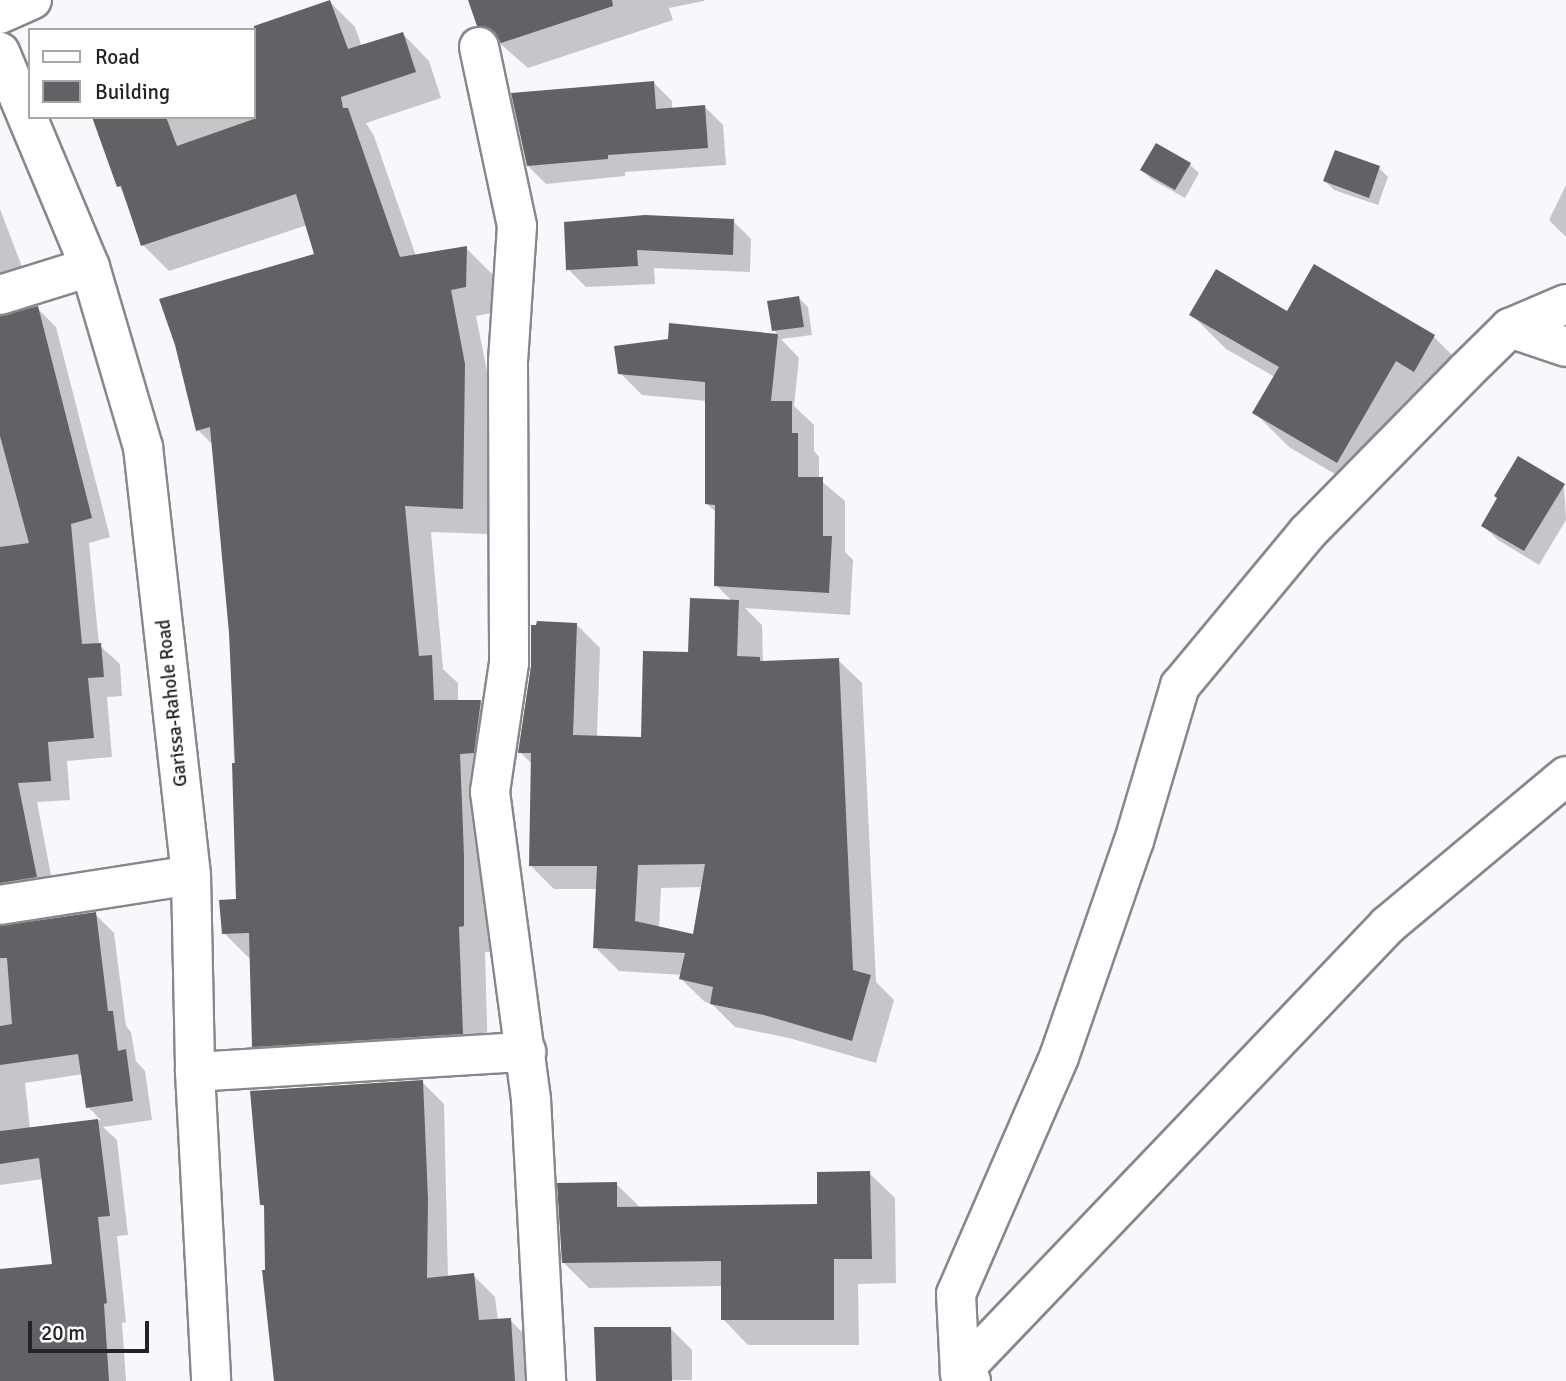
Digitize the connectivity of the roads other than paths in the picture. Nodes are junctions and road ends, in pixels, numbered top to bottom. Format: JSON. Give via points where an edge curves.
{"nodes":[{"id":1,"x":32,"y":0,"type":"edge"},
{"id":2,"x":0,"y":14,"type":"edge"},
{"id":3,"x":479,"y":47,"type":"dead end"},
{"id":4,"x":0,"y":52,"type":"edge"},
{"id":5,"x":28,"y":119,"type":"edge"},
{"id":6,"x":28,"y":119,"type":"edge"},
{"id":7,"x":90,"y":267,"type":"junction"},
{"id":8,"x":0,"y":295,"type":"edge"},
{"id":9,"x":1566,"y":304,"type":"edge"},
{"id":10,"x":1510,"y":328,"type":"junction"},
{"id":11,"x":1566,"y":347,"type":"edge"},
{"id":12,"x":1566,"y":776,"type":"edge"},
{"id":13,"x":191,"y":875,"type":"junction"},
{"id":14,"x":0,"y":905,"type":"edge"},
{"id":15,"x":526,"y":1052,"type":"junction"},
{"id":16,"x":195,"y":1072,"type":"junction"},
{"id":17,"x":966,"y":1377,"type":"edge"},
{"id":18,"x":211,"y":1381,"type":"edge"},
{"id":19,"x":546,"y":1381,"type":"edge"}],
"edges":[{"from":1,"to":2,"type":"street"},
{"from":3,"to":15,"type":"street","via":[[517,226],[508,361],[509,663],[490,792]]},
{"from":4,"to":6,"type":"street","name":"Garissa-Rahole Road"},
{"from":5,"to":7,"type":"street","name":"Garissa-Rahole Road"},
{"from":7,"to":8,"type":"street"},
{"from":7,"to":13,"type":"street","name":"Garissa-Rahole Road","via":[[143,447]]},
{"from":9,"to":10,"type":"street"},
{"from":10,"to":11,"type":"street"},
{"from":10,"to":17,"type":"street","via":[[1307,533],[1180,686],[1134,841],[1059,1057],[956,1294]]},
{"from":12,"to":17,"type":"street","via":[[1388,925]]},
{"from":13,"to":14,"type":"street"},
{"from":13,"to":16,"type":"street","name":"Garissa-Rahole Road"},
{"from":15,"to":16,"type":"street"},
{"from":15,"to":19,"type":"street"},
{"from":16,"to":18,"type":"street","name":"Garissa-Rahole Road"}]}
